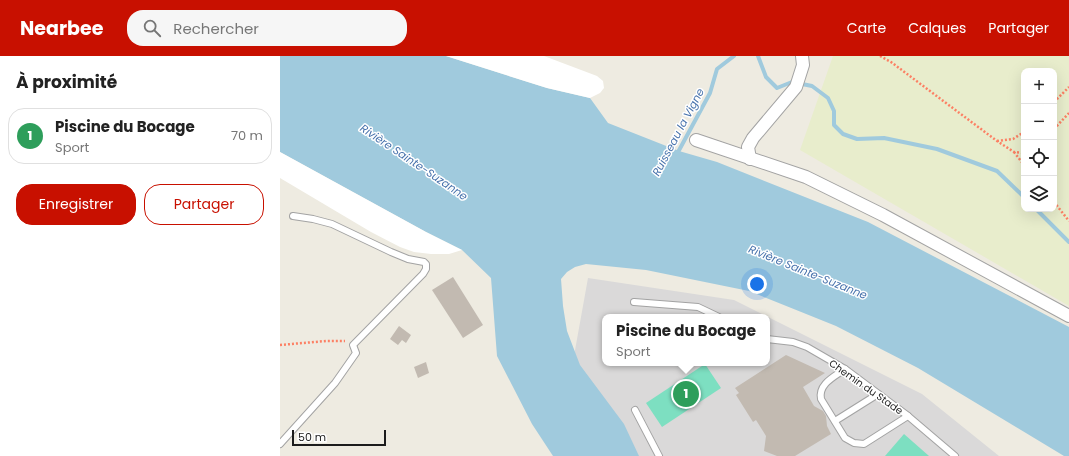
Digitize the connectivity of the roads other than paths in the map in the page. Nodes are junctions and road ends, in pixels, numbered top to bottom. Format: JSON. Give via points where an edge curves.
{"nodes":[{"id":1,"x":802,"y":56,"type":"edge"},
{"id":2,"x":696,"y":140,"type":"dead end"},
{"id":3,"x":750,"y":159,"type":"junction"},
{"id":4,"x":293,"y":216,"type":"dead end"},
{"id":5,"x":634,"y":302,"type":"dead end"},
{"id":6,"x":713,"y":314,"type":"edge"},
{"id":7,"x":1069,"y":316,"type":"edge"},
{"id":8,"x":770,"y":339,"type":"edge"},
{"id":9,"x":845,"y":369,"type":"junction"},
{"id":10,"x":878,"y":394,"type":"junction"},
{"id":11,"x":635,"y":410,"type":"dead end"},
{"id":12,"x":908,"y":416,"type":"junction"},
{"id":13,"x":835,"y":421,"type":"junction"},
{"id":14,"x":280,"y":444,"type":"edge"},
{"id":15,"x":659,"y":456,"type":"edge"},
{"id":16,"x":955,"y":456,"type":"edge"}],
"edges":[{"from":1,"to":3,"type":"street","via":[[798,83],[748,147]]},
{"from":2,"to":3,"type":"street"},
{"from":3,"to":7,"type":"street","via":[[806,177]]},
{"from":4,"to":14,"type":"lane","via":[[332,224],[391,252],[424,262],[426,269],[354,345],[356,353],[335,383]]},
{"from":5,"to":6,"type":"lane","via":[[698,307]]},
{"from":8,"to":9,"type":"lane","name":"Chemin du Stade","via":[[793,342],[807,347]]},
{"from":9,"to":10,"type":"lane","name":"Chemin du Stade"},
{"from":9,"to":13,"type":"lane","via":[[822,386],[820,392],[821,399]]},
{"from":10,"to":12,"type":"lane","name":"Chemin du Stade"},
{"from":10,"to":13,"type":"lane"},
{"from":11,"to":15,"type":"lane"},
{"from":12,"to":13,"type":"lane","via":[[864,444],[854,443],[845,438]]},
{"from":12,"to":16,"type":"lane","name":"Chemin du Stade"}]}
